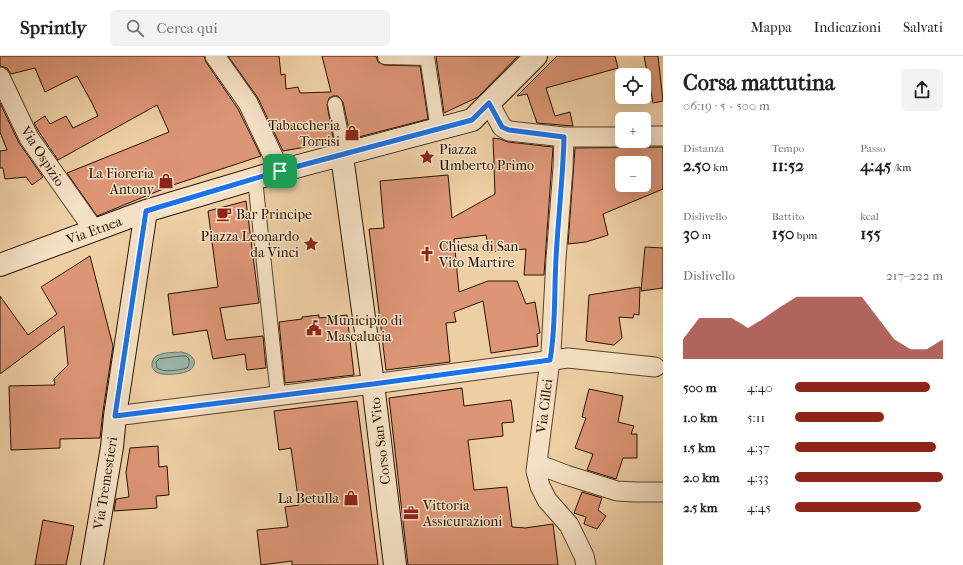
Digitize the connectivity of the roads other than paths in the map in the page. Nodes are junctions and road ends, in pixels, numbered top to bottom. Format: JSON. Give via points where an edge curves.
{"nodes":[{"id":1,"x":215,"y":56,"type":"edge"},
{"id":2,"x":384,"y":56,"type":"edge"},
{"id":3,"x":536,"y":56,"type":"edge"},
{"id":4,"x":427,"y":57,"type":"edge"},
{"id":5,"x":0,"y":77,"type":"edge"},
{"id":6,"x":489,"y":103,"type":"junction"},
{"id":7,"x":335,"y":104,"type":"dead end"},
{"id":8,"x":438,"y":130,"type":"junction"},
{"id":9,"x":651,"y":136,"type":"edge"},
{"id":10,"x":663,"y":136,"type":"edge"},
{"id":11,"x":564,"y":137,"type":"junction"},
{"id":12,"x":615,"y":137,"type":"edge"},
{"id":13,"x":343,"y":155,"type":"junction"},
{"id":14,"x":280,"y":171,"type":"junction"},
{"id":15,"x":255,"y":178,"type":"junction"},
{"id":16,"x":146,"y":211,"type":"junction"},
{"id":17,"x":94,"y":230,"type":"junction"},
{"id":18,"x":0,"y":265,"type":"edge"},
{"id":19,"x":550,"y":360,"type":"junction"},
{"id":20,"x":655,"y":367,"type":"dead end"},
{"id":21,"x":373,"y":384,"type":"junction"},
{"id":22,"x":278,"y":396,"type":"junction"},
{"id":23,"x":115,"y":416,"type":"junction"},
{"id":24,"x":537,"y":464,"type":"junction"},
{"id":25,"x":663,"y":492,"type":"edge"},
{"id":26,"x":592,"y":564,"type":"edge"},
{"id":27,"x":92,"y":565,"type":"edge"},
{"id":28,"x":395,"y":565,"type":"edge"}],
"edges":[{"from":1,"to":14,"type":"street","via":[[248,103]]},
{"from":2,"to":4,"type":"street"},
{"from":3,"to":6,"type":"main road","name":"Via Etnea"},
{"from":4,"to":8,"type":"street"},
{"from":5,"to":17,"type":"street","name":"Via Ospizio","via":[[29,138]]},
{"from":6,"to":8,"type":"main road","name":"Via Etnea","via":[[472,120]]},
{"from":6,"to":11,"type":"street","via":[[502,127]]},
{"from":7,"to":13,"type":"street"},
{"from":8,"to":13,"type":"main road","name":"Via Etnea"},
{"from":9,"to":10,"type":"street"},
{"from":11,"to":12,"type":"street"},
{"from":11,"to":19,"type":"street","name":"Via Cillei"},
{"from":13,"to":14,"type":"main road","name":"Via Etnea"},
{"from":13,"to":21,"type":"main road","name":"Corso San Vito"},
{"from":14,"to":15,"type":"main road","name":"Via Etnea"},
{"from":15,"to":16,"type":"main road","name":"Via Etnea"},
{"from":15,"to":22,"type":"street"},
{"from":16,"to":17,"type":"main road","name":"Via Etnea"},
{"from":16,"to":23,"type":"main road","name":"Via Tremestieri"},
{"from":17,"to":18,"type":"main road","name":"Via Etnea"},
{"from":19,"to":20,"type":"street","via":[[568,358]]},
{"from":19,"to":21,"type":"street"},
{"from":19,"to":24,"type":"street","name":"Via Cillei"},
{"from":21,"to":22,"type":"street"},
{"from":21,"to":28,"type":"main road","name":"Corso San Vito"},
{"from":22,"to":23,"type":"street"},
{"from":23,"to":27,"type":"main road","name":"Via Tremestieri"},
{"from":24,"to":25,"type":"street","via":[[616,491]]},
{"from":24,"to":26,"type":"street","name":"Via Cillei","via":[[540,486],[547,500],[569,524],[584,556]]}]}
